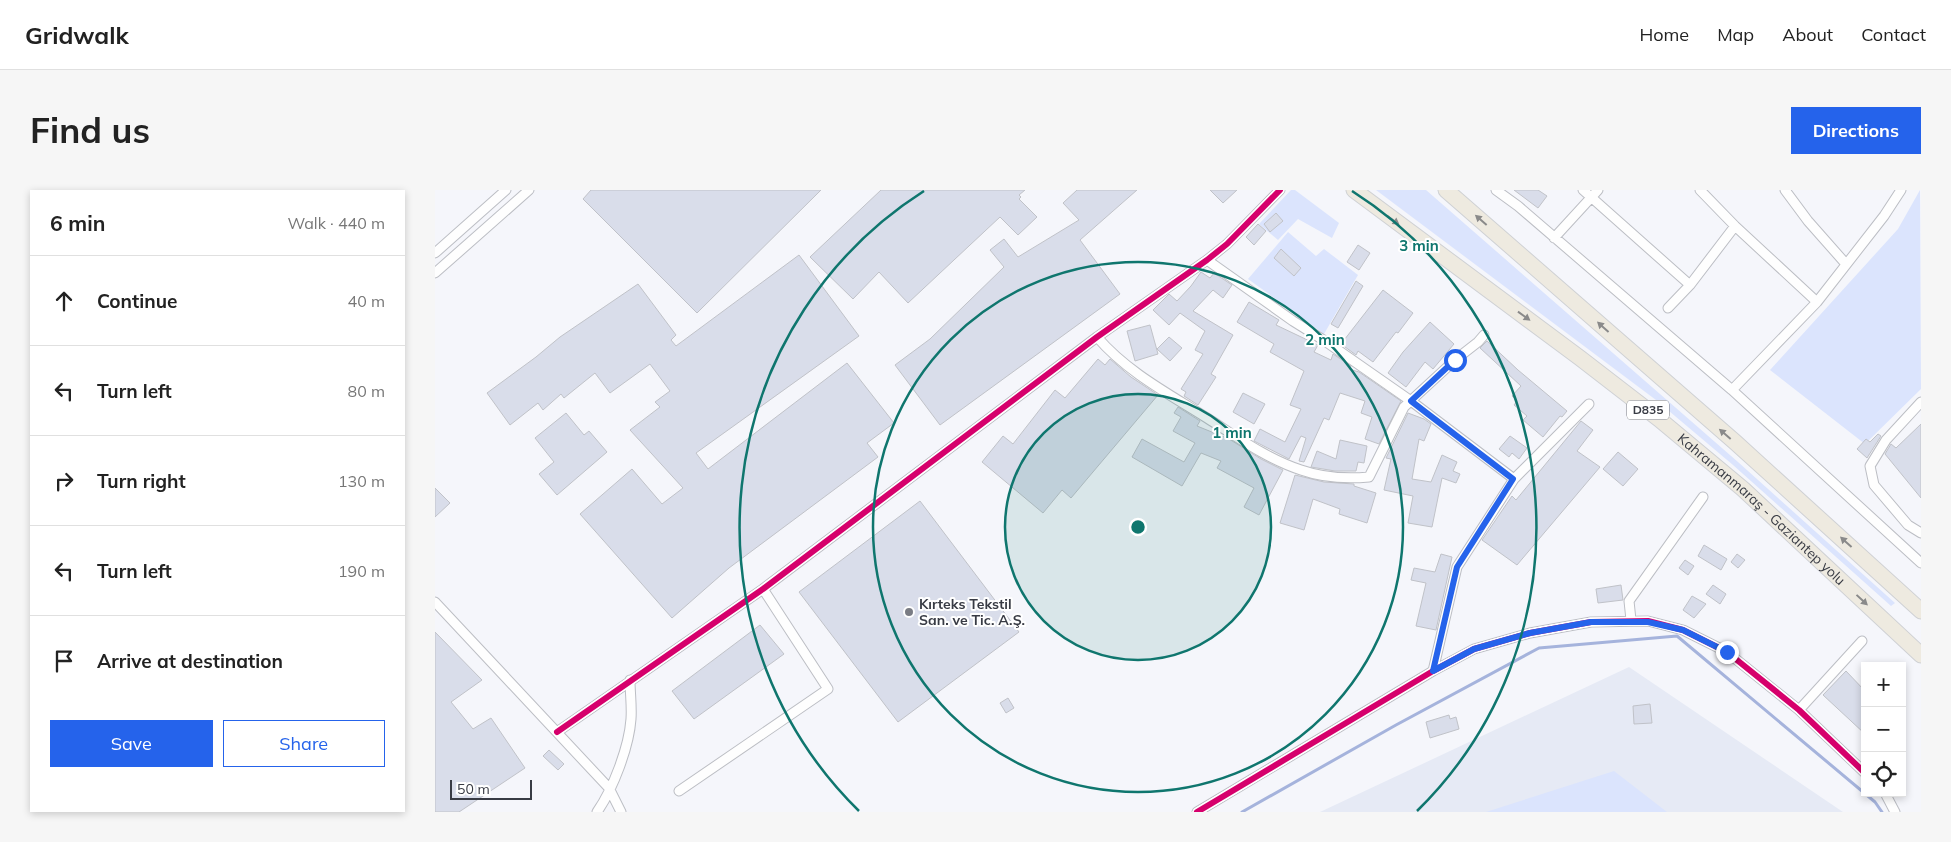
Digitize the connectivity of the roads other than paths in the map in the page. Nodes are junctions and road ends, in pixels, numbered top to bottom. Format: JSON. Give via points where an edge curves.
{"nodes":[{"id":1,"x":506,"y":190,"type":"edge"},
{"id":2,"x":529,"y":190,"type":"edge"},
{"id":3,"x":1280,"y":190,"type":"edge"},
{"id":4,"x":1355,"y":190,"type":"edge"},
{"id":5,"x":1446,"y":190,"type":"edge"},
{"id":6,"x":1496,"y":190,"type":"edge"},
{"id":7,"x":1583,"y":190,"type":"edge"},
{"id":8,"x":1598,"y":190,"type":"edge"},
{"id":9,"x":1700,"y":190,"type":"edge"},
{"id":10,"x":1785,"y":190,"type":"edge"},
{"id":11,"x":1901,"y":190,"type":"edge"},
{"id":12,"x":1591,"y":198,"type":"junction"},
{"id":13,"x":1735,"y":226,"type":"junction"},
{"id":14,"x":1554,"y":238,"type":"junction"},
{"id":15,"x":435,"y":253,"type":"edge"},
{"id":16,"x":1207,"y":260,"type":"junction"},
{"id":17,"x":1846,"y":264,"type":"junction"},
{"id":18,"x":435,"y":273,"type":"edge"},
{"id":19,"x":1689,"y":285,"type":"junction"},
{"id":20,"x":1817,"y":302,"type":"junction"},
{"id":21,"x":1669,"y":308,"type":"dead end"},
{"id":22,"x":1484,"y":334,"type":"dead end"},
{"id":23,"x":1097,"y":337,"type":"junction"},
{"id":24,"x":1732,"y":390,"type":"junction"},
{"id":25,"x":1411,"y":401,"type":"junction"},
{"id":26,"x":1921,"y":402,"type":"edge"},
{"id":27,"x":1589,"y":404,"type":"dead end"},
{"id":28,"x":1513,"y":479,"type":"junction"},
{"id":29,"x":1703,"y":497,"type":"dead end"},
{"id":30,"x":1921,"y":532,"type":"edge"},
{"id":31,"x":1921,"y":563,"type":"edge"},
{"id":32,"x":763,"y":589,"type":"junction"},
{"id":33,"x":435,"y":602,"type":"edge"},
{"id":34,"x":1921,"y":611,"type":"edge"},
{"id":35,"x":1631,"y":620,"type":"junction"},
{"id":36,"x":1862,"y":642,"type":"dead end"},
{"id":37,"x":1921,"y":655,"type":"edge"},
{"id":38,"x":1433,"y":671,"type":"junction"},
{"id":39,"x":630,"y":680,"type":"junction"},
{"id":40,"x":1799,"y":710,"type":"junction"},
{"id":41,"x":557,"y":732,"type":"junction"},
{"id":42,"x":1861,"y":769,"type":"edge"},
{"id":43,"x":609,"y":788,"type":"junction"},
{"id":44,"x":679,"y":791,"type":"dead end"},
{"id":45,"x":1887,"y":797,"type":"edge"},
{"id":46,"x":597,"y":812,"type":"edge"},
{"id":47,"x":621,"y":812,"type":"edge"},
{"id":48,"x":1197,"y":812,"type":"edge"},
{"id":49,"x":1895,"y":812,"type":"edge"}],
"edges":[{"from":1,"to":15,"type":"street"},
{"from":2,"to":18,"type":"street"},
{"from":3,"to":16,"type":"street"},
{"from":4,"to":37,"type":"highway","name":"Kahramanmaraş - Gaziantep yolu","number":"D835","one_way":true,"via":[[1667,425],[1743,489]]},
{"from":34,"to":5,"type":"highway","number":"D835","one_way":true,"via":[[1735,442]]},
{"from":6,"to":14,"type":"street"},
{"from":7,"to":12,"type":"street"},
{"from":8,"to":12,"type":"street"},
{"from":9,"to":13,"type":"street"},
{"from":10,"to":17,"type":"street"},
{"from":11,"to":17,"type":"street"},
{"from":12,"to":14,"type":"street"},
{"from":12,"to":19,"type":"street"},
{"from":13,"to":19,"type":"street"},
{"from":13,"to":20,"type":"street"},
{"from":14,"to":24,"type":"street"},
{"from":16,"to":23,"type":"street"},
{"from":16,"to":25,"type":"street"},
{"from":17,"to":20,"type":"street"},
{"from":19,"to":21,"type":"street"},
{"from":20,"to":24,"type":"street"},
{"from":22,"to":25,"type":"street","via":[[1479,342]]},
{"from":23,"to":25,"type":"street","via":[[1109,351],[1145,379],[1275,460],[1303,471],[1369,477],[1404,407]]},
{"from":23,"to":32,"type":"street"},
{"from":24,"to":31,"type":"street"},
{"from":25,"to":28,"type":"street"},
{"from":26,"to":30,"type":"street","via":[[1886,440],[1870,466],[1874,485],[1908,525]]},
{"from":27,"to":28,"type":"street"},
{"from":28,"to":38,"type":"street","via":[[1457,567]]},
{"from":29,"to":35,"type":"street","via":[[1629,601]]},
{"from":32,"to":39,"type":"street"},
{"from":32,"to":44,"type":"street","via":[[828,689]]},
{"from":33,"to":41,"type":"street"},
{"from":35,"to":38,"type":"street","via":[[1591,622],[1530,633],[1474,649]]},
{"from":35,"to":40,"type":"street","via":[[1683,630],[1727,652]]},
{"from":36,"to":40,"type":"street"},
{"from":38,"to":48,"type":"street"},
{"from":39,"to":41,"type":"street"},
{"from":39,"to":43,"type":"street","via":[[629,732]]},
{"from":40,"to":42,"type":"street"},
{"from":41,"to":43,"type":"street"},
{"from":43,"to":46,"type":"street"},
{"from":43,"to":47,"type":"street"},
{"from":45,"to":49,"type":"street"}]}
